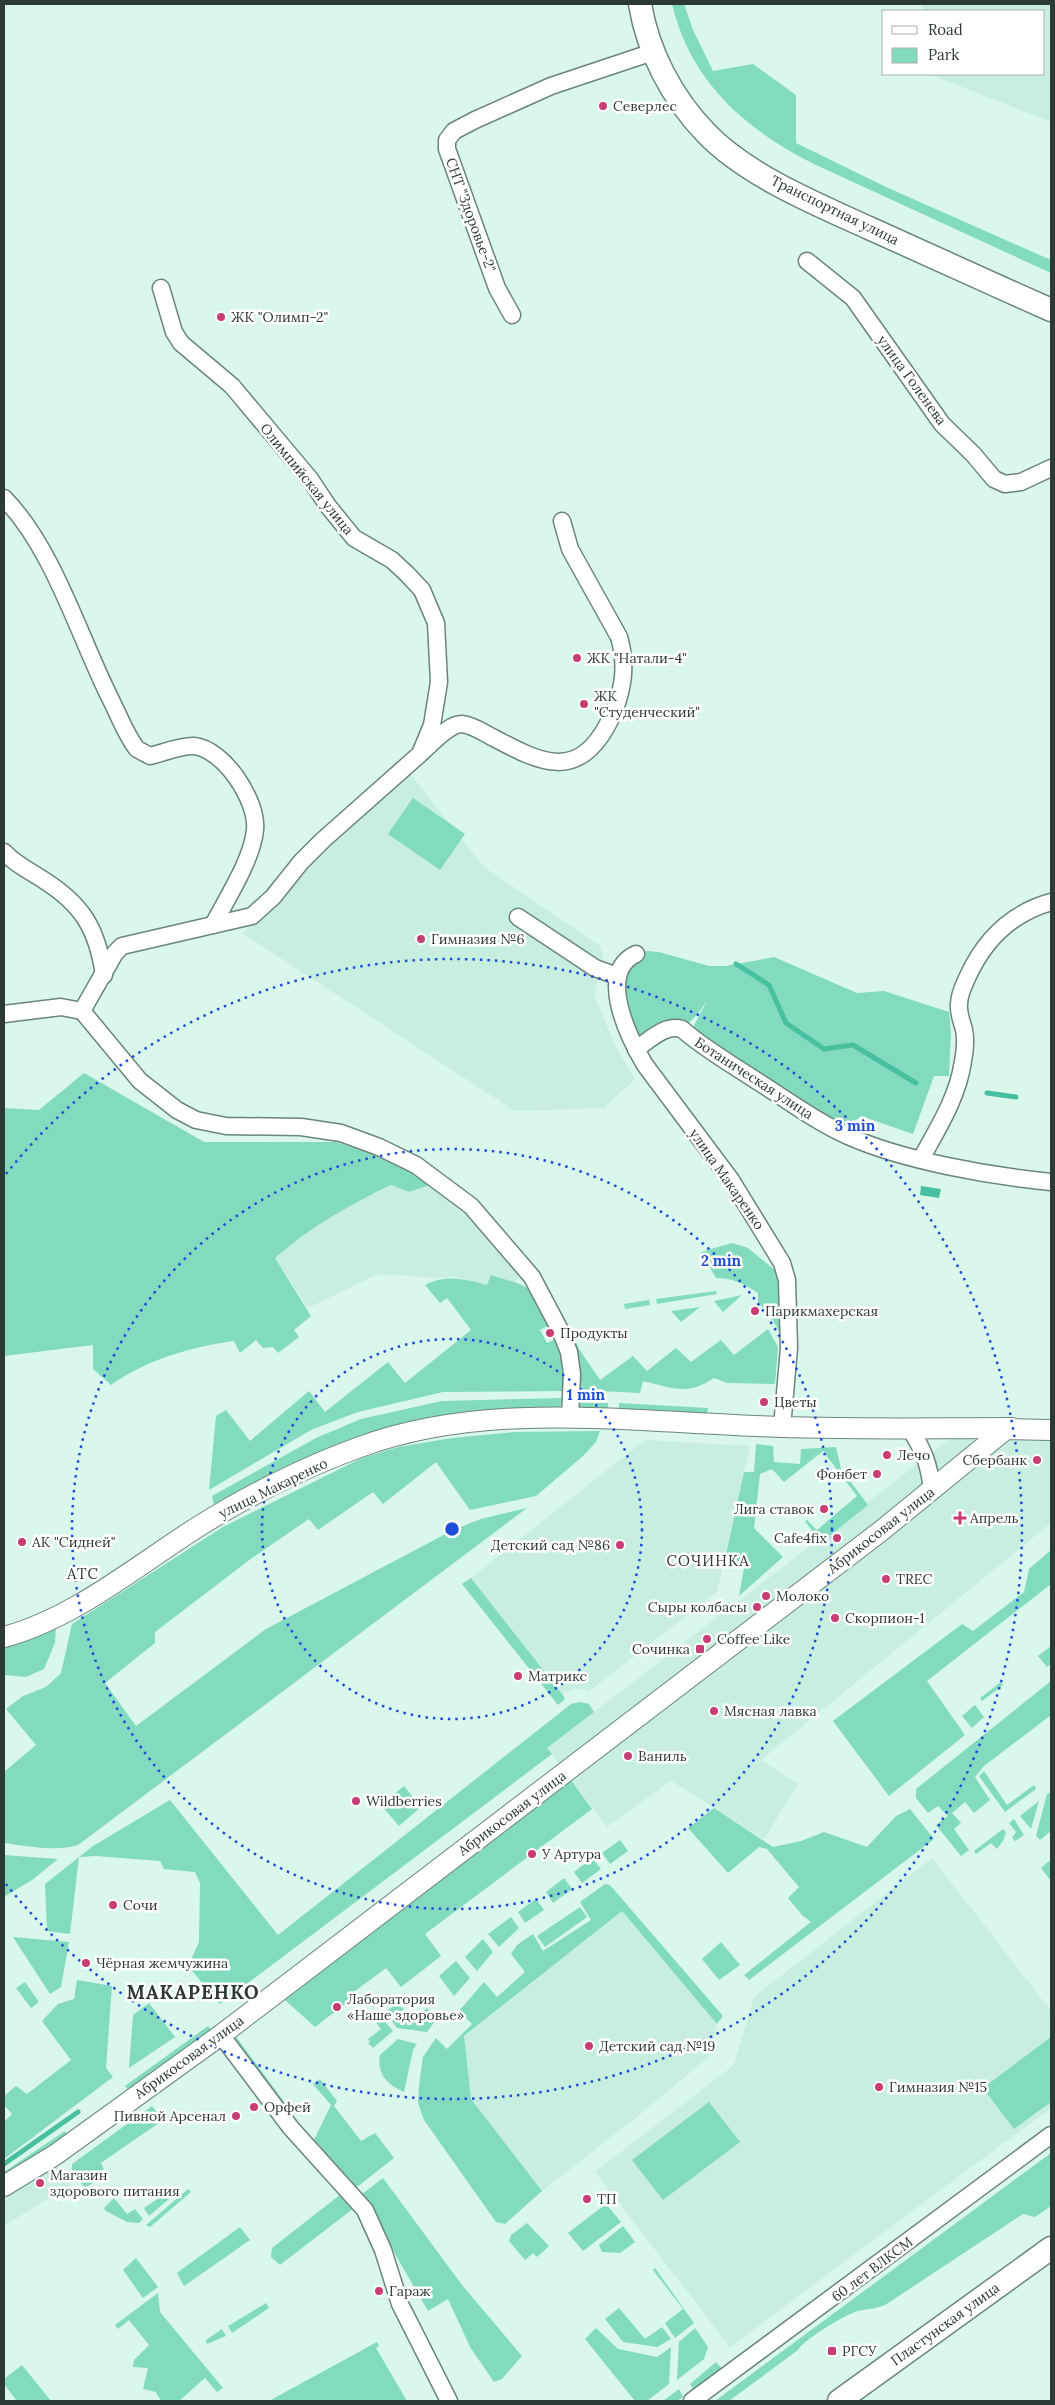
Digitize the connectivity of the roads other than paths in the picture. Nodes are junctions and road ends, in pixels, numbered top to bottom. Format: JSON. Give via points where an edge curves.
{"nodes":[{"id":1,"x":640,"y":4,"type":"edge"},
{"id":2,"x":653,"y":52,"type":"junction"},
{"id":3,"x":807,"y":261,"type":"dead end"},
{"id":4,"x":161,"y":288,"type":"dead end"},
{"id":5,"x":1051,"y":310,"type":"edge"},
{"id":6,"x":512,"y":315,"type":"dead end"},
{"id":7,"x":1051,"y":468,"type":"edge"},
{"id":8,"x":4,"y":498,"type":"edge"},
{"id":9,"x":562,"y":521,"type":"dead end"},
{"id":10,"x":420,"y":754,"type":"junction"},
{"id":11,"x":4,"y":852,"type":"edge"},
{"id":12,"x":1051,"y":902,"type":"edge"},
{"id":13,"x":518,"y":917,"type":"dead end"},
{"id":14,"x":213,"y":925,"type":"junction"},
{"id":15,"x":636,"y":954,"type":"dead end"},
{"id":16,"x":104,"y":975,"type":"junction"},
{"id":17,"x":617,"y":976,"type":"junction"},
{"id":18,"x":82,"y":1011,"type":"junction"},
{"id":19,"x":4,"y":1014,"type":"edge"},
{"id":20,"x":636,"y":1049,"type":"junction"},
{"id":21,"x":922,"y":1159,"type":"junction"},
{"id":22,"x":1051,"y":1182,"type":"edge"},
{"id":23,"x":570,"y":1418,"type":"junction"},
{"id":24,"x":782,"y":1427,"type":"junction"},
{"id":25,"x":909,"y":1428,"type":"junction"},
{"id":26,"x":1010,"y":1428,"type":"junction"},
{"id":27,"x":1051,"y":1428,"type":"edge"},
{"id":28,"x":932,"y":1490,"type":"junction"},
{"id":29,"x":4,"y":1637,"type":"edge"},
{"id":30,"x":221,"y":2035,"type":"junction"},
{"id":31,"x":1051,"y":2135,"type":"edge"},
{"id":32,"x":4,"y":2186,"type":"edge"},
{"id":33,"x":1051,"y":2248,"type":"edge"},
{"id":34,"x":449,"y":2401,"type":"edge"},
{"id":35,"x":692,"y":2401,"type":"edge"},
{"id":36,"x":839,"y":2401,"type":"edge"}],
"edges":[{"from":1,"to":2,"type":"main road","name":"Транспортная улица"},
{"from":2,"to":5,"type":"main road","name":"Транспортная улица","via":[[668,85],[706,134],[762,175],[803,197]]},
{"from":2,"to":6,"type":"street","name":"СНТ \"Здоровье-2\"","via":[[551,86],[475,120],[454,131],[447,140],[447,149],[497,288]]},
{"from":3,"to":7,"type":"street","name":"улица Голенева","via":[[854,298],[942,424],[994,479],[1005,484],[1021,482]]},
{"from":4,"to":10,"type":"street","name":"Олимпийская улица","via":[[174,332],[181,343],[232,386],[310,478],[354,538],[392,560],[422,590],[436,623],[439,682],[432,725]]},
{"from":8,"to":14,"type":"street","via":[[18,512],[46,555],[93,665],[137,749],[150,756],[192,745],[206,748],[222,759],[241,786],[252,810],[255,829],[236,880]]},
{"from":9,"to":10,"type":"street","via":[[570,549],[619,637],[622,649],[624,680],[606,728],[587,751],[560,763],[543,761],[461,724],[453,726]]},
{"from":10,"to":14,"type":"street","name":"Олимпийская улица","via":[[323,840],[259,912]]},
{"from":11,"to":16,"type":"street","via":[[79,908],[97,942]]},
{"from":12,"to":21,"type":"street","via":[[1034,907],[1003,927],[986,944],[974,963],[960,997],[959,1014],[965,1040],[959,1082]]},
{"from":13,"to":17,"type":"street","via":[[595,968]]},
{"from":14,"to":16,"type":"street","name":"Олимпийская улица","via":[[122,946]]},
{"from":15,"to":17,"type":"street","via":[[620,966]]},
{"from":16,"to":18,"type":"street","name":"Олимпийская улица"},
{"from":17,"to":20,"type":"street","name":"улица Макаренко","via":[[621,1008]]},
{"from":18,"to":19,"type":"street","via":[[61,1007]]},
{"from":18,"to":23,"type":"street","via":[[140,1081],[177,1110],[196,1120],[226,1126],[301,1127],[341,1133],[416,1165],[471,1206],[532,1277],[570,1352]]},
{"from":20,"to":21,"type":"street","name":"Ботаническая улица","via":[[666,1029],[674,1026],[682,1029],[837,1130],[870,1145]]},
{"from":20,"to":24,"type":"street","name":"улица Макаренко","via":[[730,1180],[782,1263],[788,1280],[789,1348]]},
{"from":21,"to":22,"type":"street","name":"Ботаническая улица"},
{"from":23,"to":24,"type":"street","name":"улица Макаренко"},
{"from":23,"to":29,"type":"street","name":"улица Макаренко","via":[[513,1418],[452,1425],[397,1435],[358,1447],[217,1515],[66,1612]]},
{"from":24,"to":25,"type":"street","name":"улица Макаренко"},
{"from":25,"to":26,"type":"street","name":"улица Макаренко"},
{"from":25,"to":28,"type":"street","via":[[922,1447],[929,1466]]},
{"from":26,"to":27,"type":"street","name":"улица Макаренко"},
{"from":26,"to":28,"type":"street","name":"Абрикосовая улица"},
{"from":28,"to":30,"type":"street","name":"Абрикосовая улица"},
{"from":30,"to":32,"type":"street","name":"Абрикосовая улица","via":[[55,2155]]},
{"from":30,"to":34,"type":"street","via":[[291,2128],[365,2210],[380,2243],[400,2304]]},
{"from":31,"to":35,"type":"street","name":"60 лет ВЛКСМ"},
{"from":33,"to":36,"type":"main road","name":"Пластунская улица"}]}
